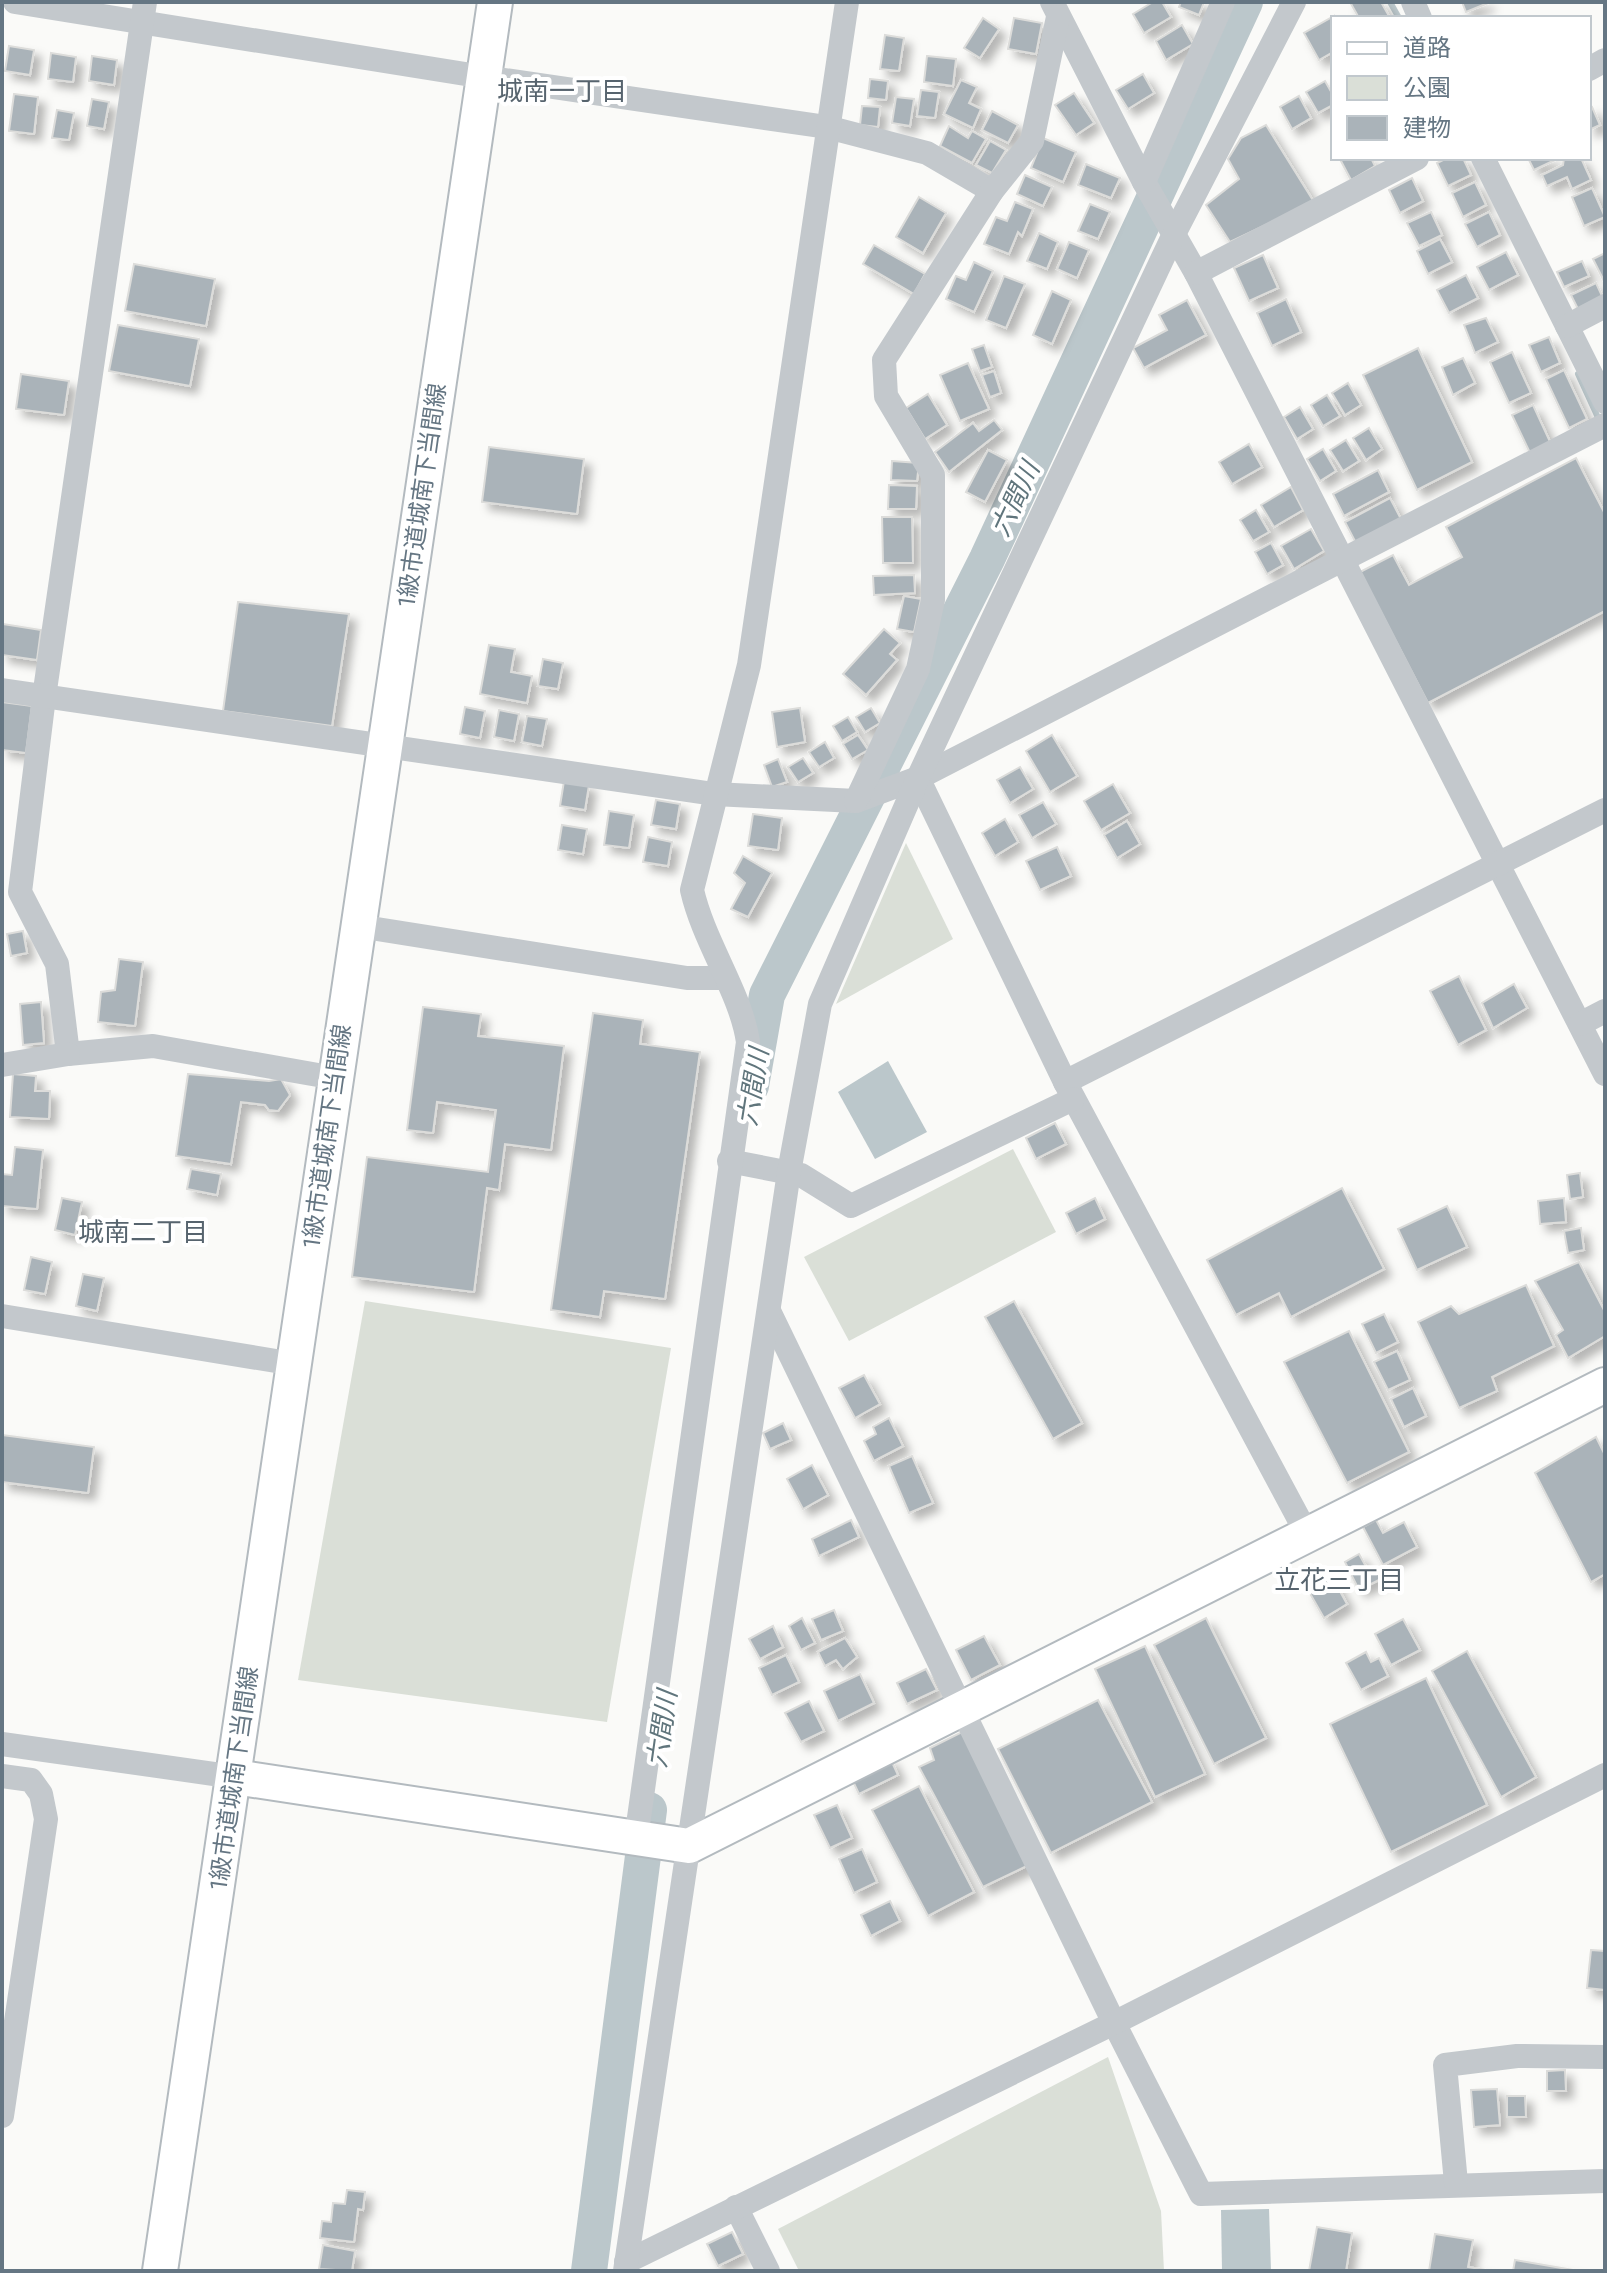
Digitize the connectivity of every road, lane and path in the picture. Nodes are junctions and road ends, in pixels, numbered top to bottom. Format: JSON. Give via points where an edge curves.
{"nodes":[{"id":1,"x":14,"y":2,"type":"edge"},
{"id":2,"x":495,"y":2,"type":"edge"},
{"id":3,"x":847,"y":2,"type":"edge"},
{"id":4,"x":1223,"y":2,"type":"edge"},
{"id":5,"x":1294,"y":2,"type":"edge"},
{"id":6,"x":1055,"y":10,"type":"edge"},
{"id":7,"x":144,"y":13,"type":"edge"},
{"id":8,"x":2,"y":18,"type":"edge"},
{"id":9,"x":484,"y":77,"type":"junction"},
{"id":10,"x":827,"y":127,"type":"junction"},
{"id":11,"x":1413,"y":160,"type":"edge"},
{"id":12,"x":1484,"y":160,"type":"edge"},
{"id":13,"x":1144,"y":182,"type":"junction"},
{"id":14,"x":992,"y":191,"type":"junction"},
{"id":15,"x":1174,"y":234,"type":"junction"},
{"id":16,"x":1196,"y":273,"type":"junction"},
{"id":17,"x":1605,"y":306,"type":"edge"},
{"id":18,"x":1567,"y":326,"type":"junction"},
{"id":19,"x":1605,"y":402,"type":"edge"},
{"id":20,"x":1605,"y":425,"type":"edge"},
{"id":21,"x":1342,"y":561,"type":"junction"},
{"id":22,"x":2,"y":690,"type":"edge"},
{"id":23,"x":44,"y":697,"type":"junction"},
{"id":24,"x":385,"y":745,"type":"junction"},
{"id":25,"x":918,"y":778,"type":"junction"},
{"id":26,"x":714,"y":794,"type":"junction"},
{"id":27,"x":856,"y":801,"type":"junction"},
{"id":28,"x":1605,"y":810,"type":"edge"},
{"id":29,"x":1496,"y":866,"type":"junction"},
{"id":30,"x":358,"y":926,"type":"junction"},
{"id":31,"x":724,"y":978,"type":"junction"},
{"id":32,"x":1605,"y":1011,"type":"edge"},
{"id":33,"x":1580,"y":1024,"type":"junction"},
{"id":34,"x":68,"y":1054,"type":"junction"},
{"id":35,"x":2,"y":1065,"type":"edge"},
{"id":36,"x":1605,"y":1074,"type":"edge"},
{"id":37,"x":335,"y":1078,"type":"junction"},
{"id":38,"x":1069,"y":1090,"type":"junction"},
{"id":39,"x":729,"y":1161,"type":"junction"},
{"id":40,"x":789,"y":1172,"type":"junction"},
{"id":41,"x":769,"y":1311,"type":"junction"},
{"id":42,"x":2,"y":1316,"type":"edge"},
{"id":43,"x":294,"y":1364,"type":"junction"},
{"id":44,"x":1605,"y":1385,"type":"edge"},
{"id":45,"x":1307,"y":1534,"type":"junction"},
{"id":46,"x":963,"y":1708,"type":"junction"},
{"id":47,"x":2,"y":1744,"type":"edge"},
{"id":48,"x":1605,"y":1775,"type":"edge"},
{"id":49,"x":2,"y":1776,"type":"edge"},
{"id":50,"x":235,"y":1777,"type":"junction"},
{"id":51,"x":636,"y":1839,"type":"junction"},
{"id":52,"x":685,"y":1846,"type":"junction"},
{"id":53,"x":1114,"y":2023,"type":"junction"},
{"id":54,"x":1605,"y":2057,"type":"edge"},
{"id":55,"x":2,"y":2116,"type":"edge"},
{"id":56,"x":1605,"y":2181,"type":"edge"},
{"id":57,"x":1456,"y":2183,"type":"junction"},
{"id":58,"x":736,"y":2207,"type":"junction"},
{"id":59,"x":625,"y":2266,"type":"edge"},
{"id":60,"x":160,"y":2271,"type":"edge"},
{"id":61,"x":768,"y":2271,"type":"edge"}],
"edges":[{"from":1,"to":7,"type":"street"},
{"from":1,"to":8,"type":"street"},
{"from":2,"to":9,"type":"street","name":"1級市道城南下当間線"},
{"from":3,"to":10,"type":"street"},
{"from":4,"to":13,"type":"street"},
{"from":5,"to":15,"type":"street"},
{"from":6,"to":13,"type":"street"},
{"from":6,"to":14,"type":"street","via":[[1032,141]]},
{"from":7,"to":9,"type":"street"},
{"from":7,"to":23,"type":"street"},
{"from":9,"to":10,"type":"street"},
{"from":9,"to":24,"type":"street","name":"1級市道城南下当間線"},
{"from":10,"to":14,"type":"street","via":[[927,153]]},
{"from":10,"to":26,"type":"street","via":[[749,665]]},
{"from":11,"to":16,"type":"street"},
{"from":12,"to":18,"type":"street"},
{"from":13,"to":15,"type":"street"},
{"from":14,"to":27,"type":"street","via":[[884,360],[886,396],[933,475],[933,600],[918,669]]},
{"from":15,"to":16,"type":"street"},
{"from":15,"to":25,"type":"street"},
{"from":16,"to":21,"type":"street"},
{"from":17,"to":18,"type":"street"},
{"from":18,"to":19,"type":"street"},
{"from":20,"to":21,"type":"street"},
{"from":21,"to":25,"type":"street"},
{"from":21,"to":29,"type":"street"},
{"from":22,"to":23,"type":"street"},
{"from":23,"to":24,"type":"street"},
{"from":23,"to":34,"type":"street","via":[[20,892],[57,964]]},
{"from":24,"to":26,"type":"street"},
{"from":24,"to":30,"type":"street","name":"1級市道城南下当間線"},
{"from":25,"to":27,"type":"street"},
{"from":25,"to":38,"type":"street"},
{"from":25,"to":40,"type":"street","via":[[820,1004]]},
{"from":26,"to":27,"type":"street"},
{"from":26,"to":31,"type":"street","via":[[692,890]]},
{"from":28,"to":29,"type":"street"},
{"from":29,"to":33,"type":"street"},
{"from":29,"to":38,"type":"street"},
{"from":30,"to":31,"type":"street","via":[[687,978]]},
{"from":30,"to":37,"type":"street","name":"1級市道城南下当間線"},
{"from":31,"to":39,"type":"street","via":[[745,1021],[748,1042]]},
{"from":32,"to":33,"type":"street"},
{"from":33,"to":36,"type":"street"},
{"from":34,"to":35,"type":"street"},
{"from":34,"to":37,"type":"street","via":[[153,1046]]},
{"from":37,"to":43,"type":"street","name":"1級市道城南下当間線"},
{"from":38,"to":40,"type":"street","via":[[851,1206]]},
{"from":38,"to":45,"type":"street"},
{"from":39,"to":40,"type":"street"},
{"from":39,"to":51,"type":"street"},
{"from":40,"to":41,"type":"street"},
{"from":41,"to":46,"type":"street"},
{"from":41,"to":52,"type":"street"},
{"from":42,"to":43,"type":"street"},
{"from":43,"to":50,"type":"street","name":"1級市道城南下当間線"},
{"from":44,"to":45,"type":"street"},
{"from":45,"to":46,"type":"street"},
{"from":46,"to":52,"type":"street"},
{"from":46,"to":53,"type":"street"},
{"from":47,"to":50,"type":"street"},
{"from":48,"to":53,"type":"street"},
{"from":49,"to":55,"type":"street","via":[[31,1780],[41,1794],[46,1819]]},
{"from":50,"to":51,"type":"street"},
{"from":50,"to":60,"type":"street","name":"1級市道城南下当間線"},
{"from":51,"to":52,"type":"street"},
{"from":52,"to":59,"type":"street"},
{"from":53,"to":57,"type":"street","via":[[1201,2194]]},
{"from":53,"to":58,"type":"street"},
{"from":54,"to":57,"type":"street","via":[[1517,2056],[1445,2065]]},
{"from":56,"to":57,"type":"street"},
{"from":58,"to":59,"type":"street"},
{"from":58,"to":61,"type":"street"}]}
